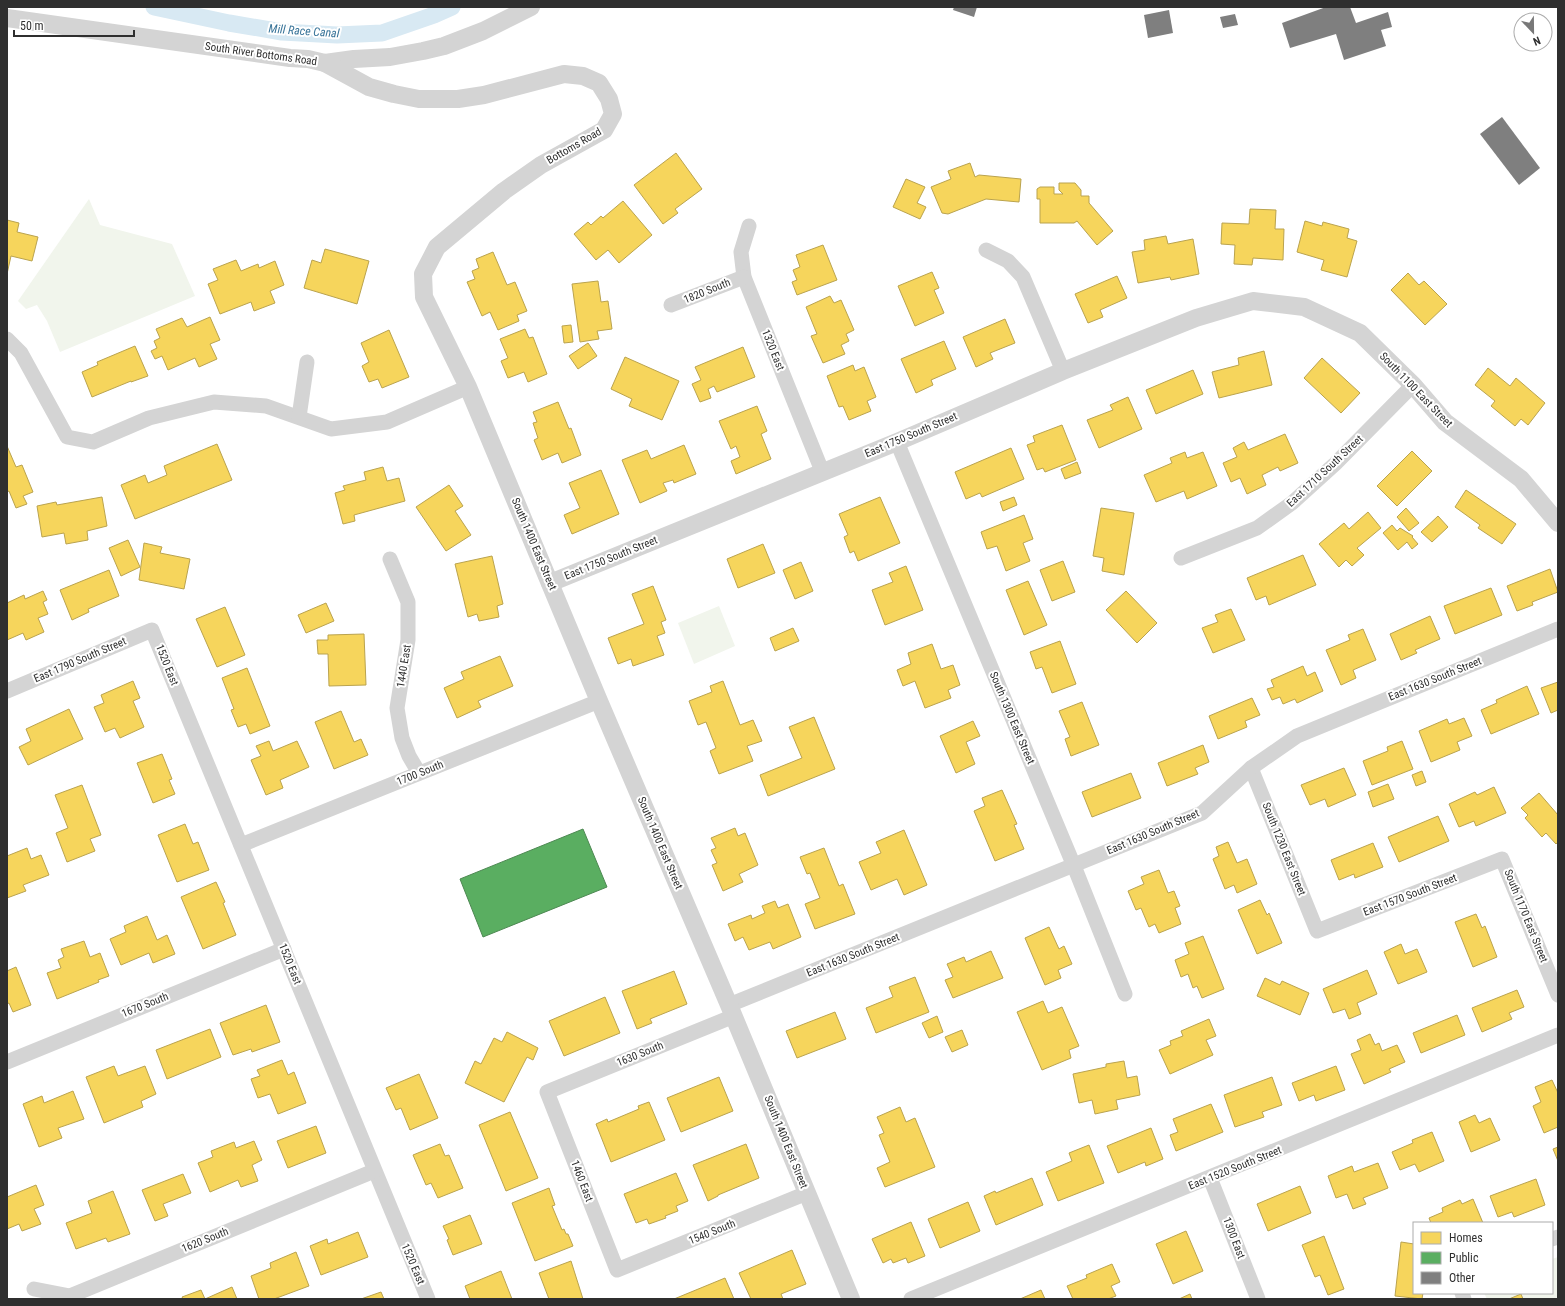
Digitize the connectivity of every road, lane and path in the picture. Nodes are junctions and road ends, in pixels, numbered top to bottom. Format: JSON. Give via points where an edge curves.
{"nodes":[{"id":1,"x":530,"y":7,"type":"edge"},
{"id":2,"x":7,"y":18,"type":"edge"},
{"id":3,"x":325,"y":63,"type":"junction"},
{"id":4,"x":749,"y":226,"type":"dead end"},
{"id":5,"x":986,"y":250,"type":"dead end"},
{"id":6,"x":744,"y":277,"type":"junction"},
{"id":7,"x":1275,"y":304,"type":"joint"},
{"id":8,"x":671,"y":305,"type":"dead end"},
{"id":9,"x":7,"y":339,"type":"edge"},
{"id":10,"x":307,"y":362,"type":"dead end"},
{"id":11,"x":1063,"y":371,"type":"junction"},
{"id":12,"x":1413,"y":385,"type":"junction"},
{"id":13,"x":468,"y":388,"type":"junction"},
{"id":14,"x":299,"y":417,"type":"junction"},
{"id":15,"x":897,"y":442,"type":"junction"},
{"id":16,"x":822,"y":471,"type":"junction"},
{"id":17,"x":1558,"y":523,"type":"edge"},
{"id":18,"x":1181,"y":558,"type":"dead end"},
{"id":19,"x":390,"y":559,"type":"dead end"},
{"id":20,"x":550,"y":583,"type":"junction"},
{"id":21,"x":1558,"y":629,"type":"edge"},
{"id":22,"x":152,"y":630,"type":"joint"},
{"id":23,"x":7,"y":691,"type":"edge"},
{"id":24,"x":599,"y":701,"type":"junction"},
{"id":25,"x":1251,"y":768,"type":"junction"},
{"id":26,"x":419,"y":773,"type":"junction"},
{"id":27,"x":241,"y":845,"type":"junction"},
{"id":28,"x":1502,"y":859,"type":"joint"},
{"id":29,"x":1074,"y":866,"type":"junction"},
{"id":30,"x":1317,"y":931,"type":"joint"},
{"id":31,"x":284,"y":949,"type":"junction"},
{"id":32,"x":1125,"y":994,"type":"dead end"},
{"id":33,"x":1558,"y":995,"type":"edge"},
{"id":34,"x":732,"y":1010,"type":"junction"},
{"id":35,"x":1558,"y":1035,"type":"edge"},
{"id":36,"x":7,"y":1062,"type":"edge"},
{"id":37,"x":547,"y":1092,"type":"joint"},
{"id":38,"x":374,"y":1172,"type":"junction"},
{"id":39,"x":1210,"y":1178,"type":"junction"},
{"id":40,"x":807,"y":1193,"type":"junction"},
{"id":41,"x":617,"y":1270,"type":"joint"},
{"id":42,"x":34,"y":1289,"type":"dead end"},
{"id":43,"x":428,"y":1299,"type":"edge"},
{"id":44,"x":851,"y":1299,"type":"edge"},
{"id":45,"x":911,"y":1299,"type":"edge"},
{"id":46,"x":1258,"y":1299,"type":"edge"}],
"edges":[{"from":1,"to":3,"type":"street","name":"South River Bottoms Road","via":[[483,31],[437,48],[390,57]]},
{"from":2,"to":3,"type":"street","name":"South River Bottoms Road"},
{"from":3,"to":13,"type":"street","name":"Bottoms Road","via":[[369,87],[419,99],[465,98],[564,74],[583,76],[599,83],[609,99],[613,114],[604,130],[541,165],[504,191],[437,247],[423,274],[424,297]]},
{"from":4,"to":6,"type":"street","name":"1320 East","via":[[741,252]]},
{"from":5,"to":11,"type":"street","via":[[1008,261],[1022,277]]},
{"from":6,"to":8,"type":"street","name":"1820 South"},
{"from":6,"to":16,"type":"street","name":"1320 East"},
{"from":7,"to":11,"type":"street","name":"East 1750 South Street","via":[[1253,301],[1196,318]]},
{"from":7,"to":12,"type":"street","name":"South 1100 East Street","via":[[1304,307],[1360,333]]},
{"from":9,"to":14,"type":"street","via":[[21,353],[67,437],[93,442],[149,418],[214,402],[266,406]]},
{"from":10,"to":14,"type":"street"},
{"from":11,"to":15,"type":"street","name":"East 1750 South Street"},
{"from":12,"to":17,"type":"street","name":"South 1100 East Street","via":[[1445,422],[1521,479]]},
{"from":12,"to":18,"type":"street","name":"East 1710 South Street","via":[[1335,464],[1292,503],[1257,528]]},
{"from":13,"to":14,"type":"street","via":[[387,422],[331,429]]},
{"from":13,"to":20,"type":"street","name":"South 1400 East Street"},
{"from":15,"to":16,"type":"street","name":"East 1750 South Street"},
{"from":15,"to":29,"type":"street","name":"South 1300 East Street"},
{"from":16,"to":20,"type":"street","name":"East 1750 South Street"},
{"from":19,"to":26,"type":"street","name":"1440 East","via":[[408,602],[408,640],[397,708],[402,738]]},
{"from":20,"to":24,"type":"street","name":"South 1400 East Street"},
{"from":21,"to":25,"type":"street","name":"East 1630 South Street","via":[[1297,736]]},
{"from":22,"to":23,"type":"street","name":"East 1790 South Street"},
{"from":22,"to":27,"type":"street","name":"1520 East"},
{"from":24,"to":26,"type":"street","name":"1700 South"},
{"from":24,"to":34,"type":"street","name":"South 1400 East Street"},
{"from":25,"to":29,"type":"street","name":"East 1630 South Street","via":[[1202,813]]},
{"from":25,"to":30,"type":"street","name":"South 1230 East Street"},
{"from":26,"to":27,"type":"street","name":"1700 South"},
{"from":27,"to":31,"type":"street","name":"1520 East"},
{"from":28,"to":30,"type":"street","name":"East 1570 South Street"},
{"from":28,"to":33,"type":"street","name":"South 1170 East Street"},
{"from":29,"to":32,"type":"street","name":"South 1300 East Street"},
{"from":29,"to":34,"type":"street","name":"East 1630 South Street"},
{"from":31,"to":36,"type":"street","name":"1670 South"},
{"from":31,"to":38,"type":"street","name":"1520 East"},
{"from":34,"to":37,"type":"street","name":"1630 South"},
{"from":34,"to":40,"type":"street","name":"South 1400 East Street"},
{"from":35,"to":39,"type":"street","name":"East 1520 South Street"},
{"from":37,"to":41,"type":"street","name":"1460 East"},
{"from":38,"to":42,"type":"street","name":"1620 South","via":[[70,1296]]},
{"from":38,"to":43,"type":"street","name":"1520 East"},
{"from":39,"to":45,"type":"street","name":"East 1520 South Street"},
{"from":39,"to":46,"type":"street","name":"1300 East"},
{"from":40,"to":41,"type":"street","name":"1540 South"},
{"from":40,"to":44,"type":"street","name":"South 1400 East Street"}]}
